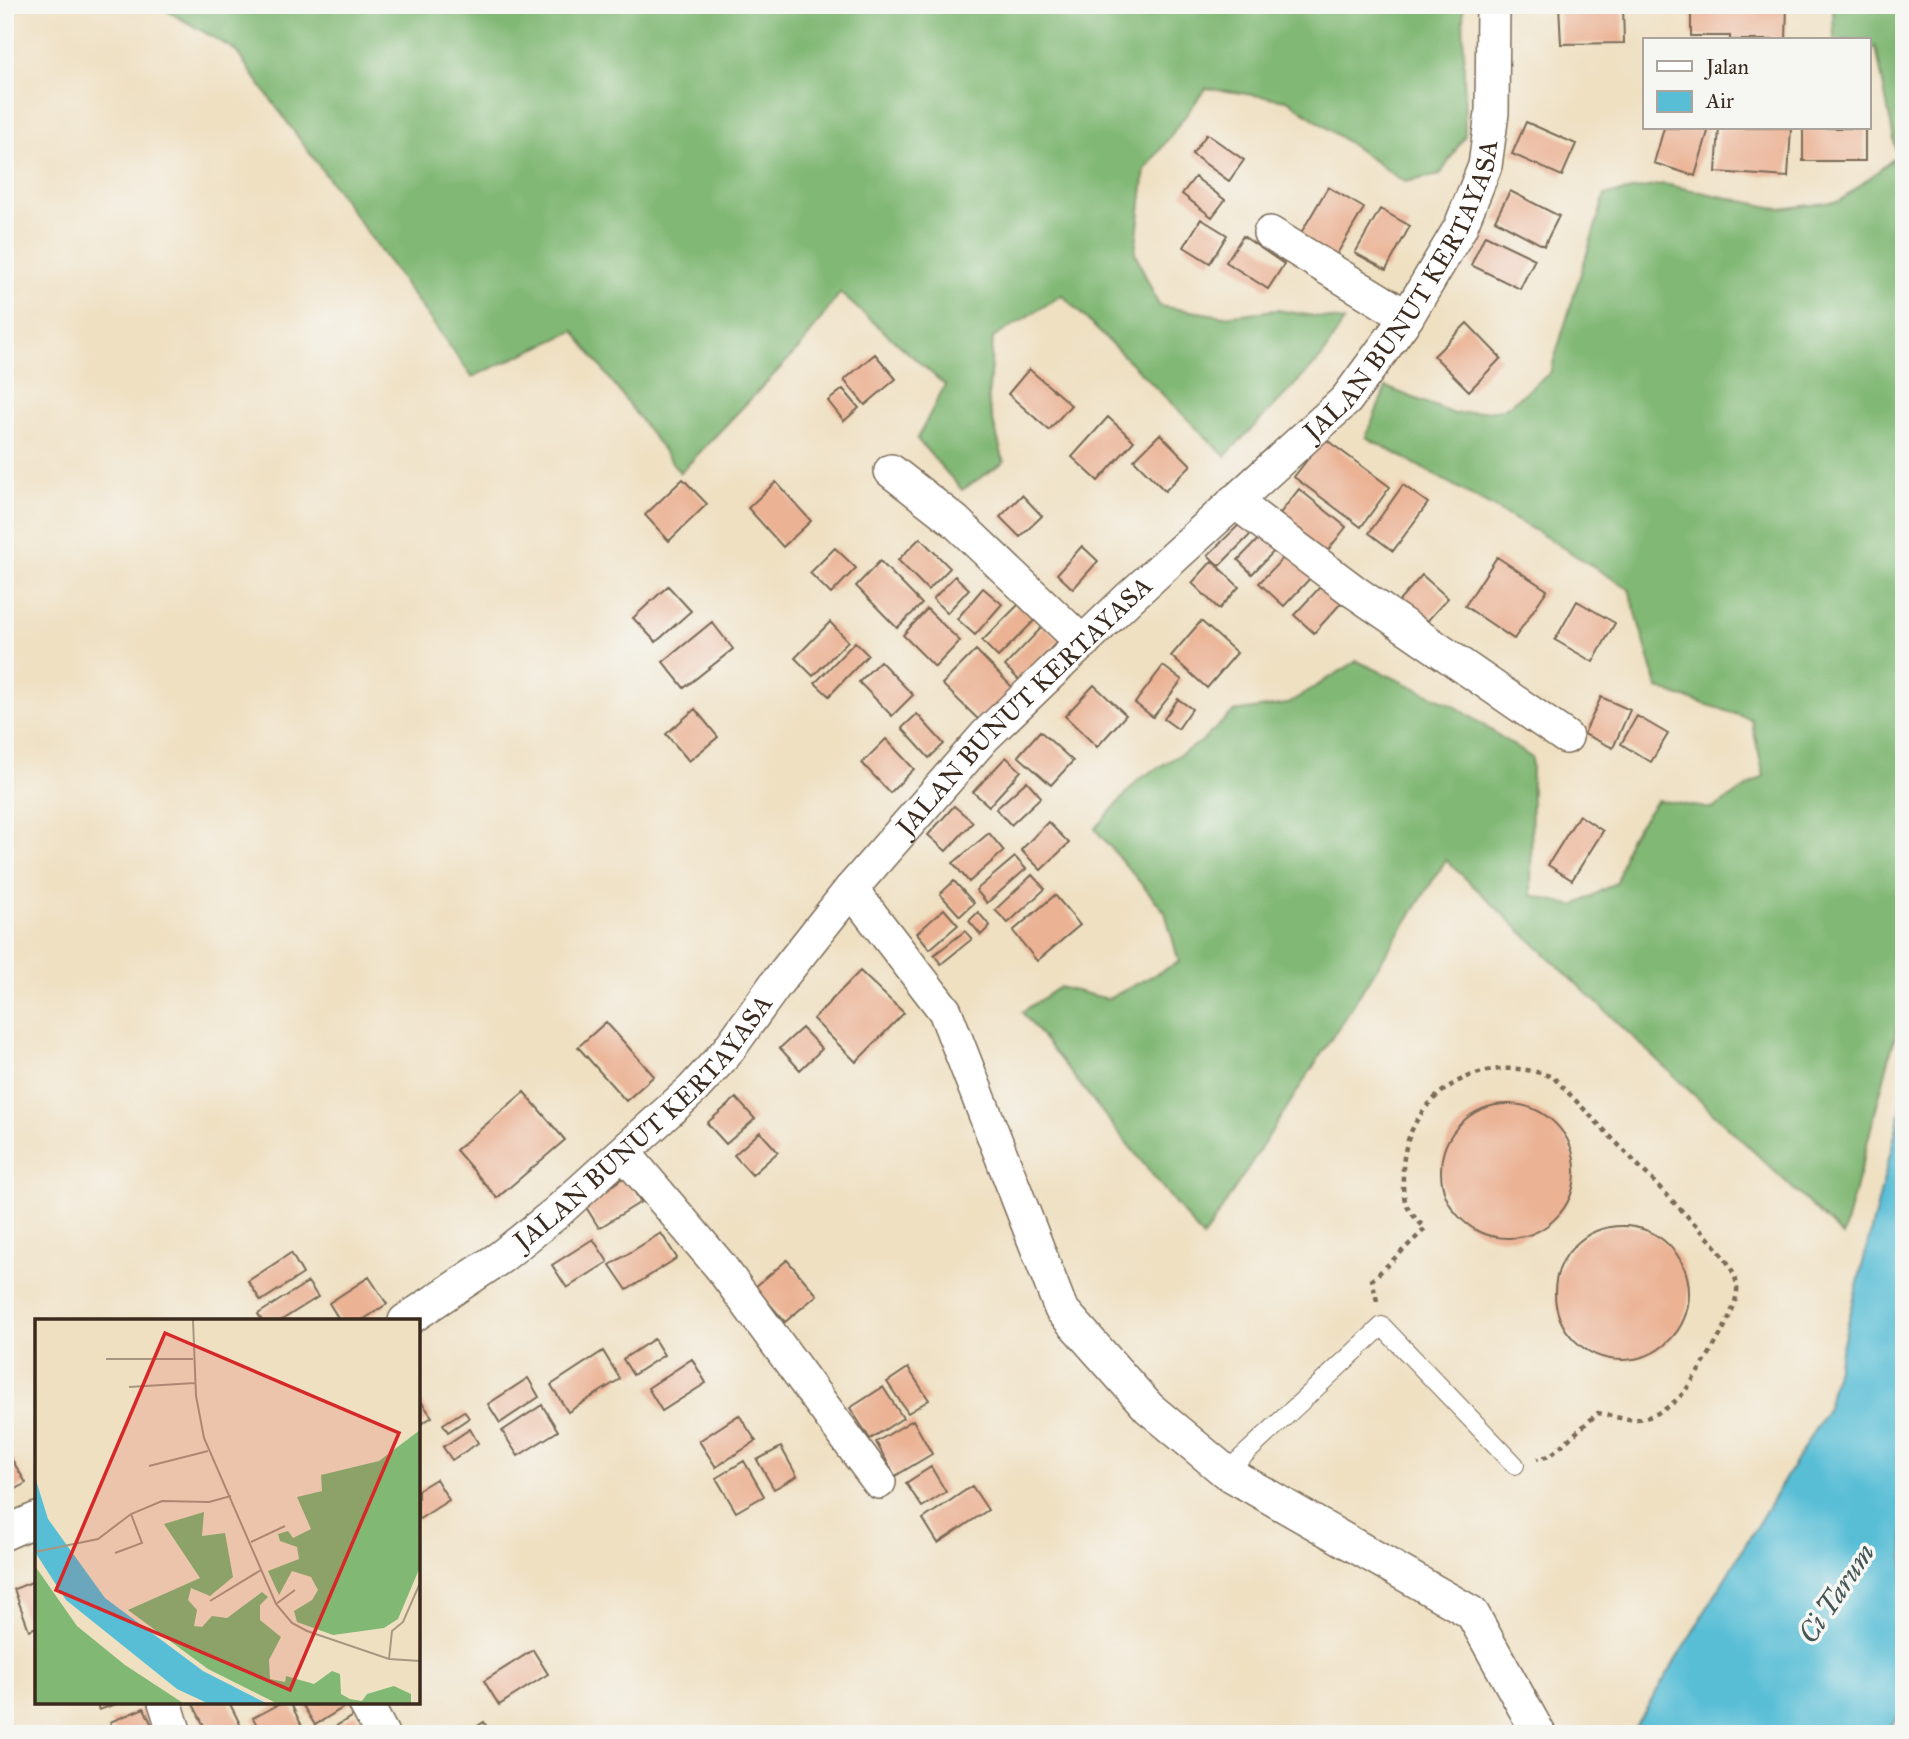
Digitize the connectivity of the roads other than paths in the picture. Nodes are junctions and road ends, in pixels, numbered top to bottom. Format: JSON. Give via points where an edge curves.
{"nodes":[{"id":1,"x":1493,"y":5,"type":"edge"},
{"id":2,"x":1270,"y":233,"type":"dead end"},
{"id":3,"x":1407,"y":317,"type":"junction"},
{"id":4,"x":891,"y":471,"type":"dead end"},
{"id":5,"x":1234,"y":501,"type":"junction"},
{"id":6,"x":1083,"y":643,"type":"junction"},
{"id":7,"x":1566,"y":737,"type":"dead end"},
{"id":8,"x":851,"y":889,"type":"junction"},
{"id":9,"x":624,"y":1153,"type":"junction"},
{"id":10,"x":408,"y":1319,"type":"edge"},
{"id":11,"x":1515,"y":1465,"type":"road end"},
{"id":12,"x":1226,"y":1472,"type":"junction"},
{"id":13,"x":879,"y":1482,"type":"dead end"},
{"id":14,"x":35,"y":1520,"type":"edge"},
{"id":15,"x":5,"y":1533,"type":"edge"},
{"id":16,"x":166,"y":1704,"type":"edge"},
{"id":17,"x":366,"y":1704,"type":"edge"},
{"id":18,"x":175,"y":1734,"type":"edge"},
{"id":19,"x":382,"y":1734,"type":"edge"},
{"id":20,"x":1539,"y":1734,"type":"edge"}],
"edges":[{"from":1,"to":3,"type":"street","name":"JALAN BUNUT KERTAYASA","via":[[1492,113],[1485,166],[1460,228]]},
{"from":2,"to":3,"type":"street"},
{"from":3,"to":5,"type":"street","name":"JALAN BUNUT KERTAYASA","via":[[1346,400]]},
{"from":4,"to":6,"type":"street","via":[[955,521]]},
{"from":5,"to":6,"type":"street","name":"JALAN BUNUT KERTAYASA"},
{"from":5,"to":7,"type":"street","via":[[1354,592]]},
{"from":6,"to":8,"type":"street","name":"JALAN BUNUT KERTAYASA","via":[[985,736]]},
{"from":8,"to":9,"type":"street","name":"JALAN BUNUT KERTAYASA","via":[[726,1053]]},
{"from":8,"to":12,"type":"street","via":[[945,1011],[1061,1309],[1149,1408]]},
{"from":9,"to":10,"type":"street","name":"JALAN BUNUT KERTAYASA","via":[[501,1257]]},
{"from":9,"to":13,"type":"street","via":[[720,1266]]},
{"from":11,"to":12,"type":"lane","via":[[1382,1326]]},
{"from":12,"to":20,"type":"street","via":[[1472,1612]]},
{"from":14,"to":15,"type":"street"},
{"from":16,"to":18,"type":"street"},
{"from":17,"to":19,"type":"street"}]}
